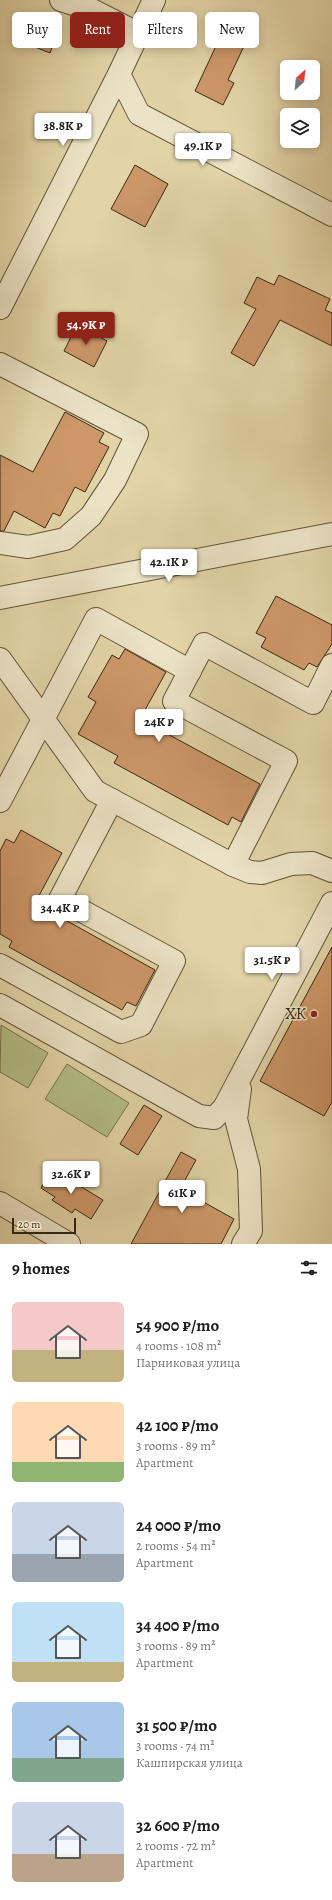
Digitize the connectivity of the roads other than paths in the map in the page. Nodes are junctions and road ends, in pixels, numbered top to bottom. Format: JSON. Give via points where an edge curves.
{"nodes":[{"id":1,"x":61,"y":0,"type":"edge"},
{"id":2,"x":154,"y":0,"type":"edge"},
{"id":3,"x":148,"y":12,"type":"edge"},
{"id":4,"x":133,"y":31,"type":"edge"},
{"id":5,"x":133,"y":42,"type":"edge"},
{"id":6,"x":119,"y":74,"type":"junction"},
{"id":7,"x":332,"y":215,"type":"edge"},
{"id":8,"x":0,"y":308,"type":"edge"},
{"id":9,"x":0,"y":364,"type":"edge"},
{"id":10,"x":332,"y":534,"type":"edge"},
{"id":11,"x":0,"y":543,"type":"edge"},
{"id":12,"x":0,"y":598,"type":"edge"},
{"id":13,"x":0,"y":659,"type":"edge"},
{"id":14,"x":332,"y":665,"type":"edge"},
{"id":15,"x":190,"y":671,"type":"junction"},
{"id":16,"x":44,"y":720,"type":"junction"},
{"id":17,"x":112,"y":800,"type":"junction"},
{"id":18,"x":0,"y":801,"type":"edge"},
{"id":19,"x":233,"y":865,"type":"junction"},
{"id":20,"x":332,"y":871,"type":"edge"},
{"id":21,"x":332,"y":903,"type":"edge"},
{"id":22,"x":0,"y":965,"type":"edge"},
{"id":23,"x":0,"y":1005,"type":"edge"},
{"id":24,"x":243,"y":1074,"type":"junction"},
{"id":25,"x":0,"y":1203,"type":"edge"},
{"id":26,"x":69,"y":1244,"type":"edge"},
{"id":27,"x":243,"y":1244,"type":"edge"}],
"edges":[{"from":1,"to":4,"type":"street","via":[[92,10]]},
{"from":2,"to":3,"type":"street"},
{"from":5,"to":6,"type":"street"},
{"from":6,"to":7,"type":"street","via":[[139,114]]},
{"from":6,"to":8,"type":"street"},
{"from":9,"to":11,"type":"street","via":[[137,434],[115,480],[91,516],[65,539],[28,547]]},
{"from":10,"to":12,"type":"street"},
{"from":13,"to":16,"type":"street"},
{"from":14,"to":15,"type":"street","via":[[313,703],[204,644]]},
{"from":15,"to":16,"type":"street","via":[[96,619]]},
{"from":15,"to":19,"type":"street","via":[[174,701],[286,760]]},
{"from":16,"to":17,"type":"street","via":[[95,791]]},
{"from":16,"to":18,"type":"street"},
{"from":17,"to":19,"type":"street"},
{"from":17,"to":22,"type":"street","via":[[60,899],[174,961],[141,1025],[121,1032]]},
{"from":19,"to":20,"type":"street","via":[[250,872],[262,873],[291,864],[312,863]]},
{"from":21,"to":24,"type":"street"},
{"from":23,"to":24,"type":"street","via":[[199,1116],[214,1118],[224,1108]]},
{"from":24,"to":27,"type":"street","via":[[236,1119],[249,1169],[251,1231]]},
{"from":25,"to":26,"type":"street"}]}
